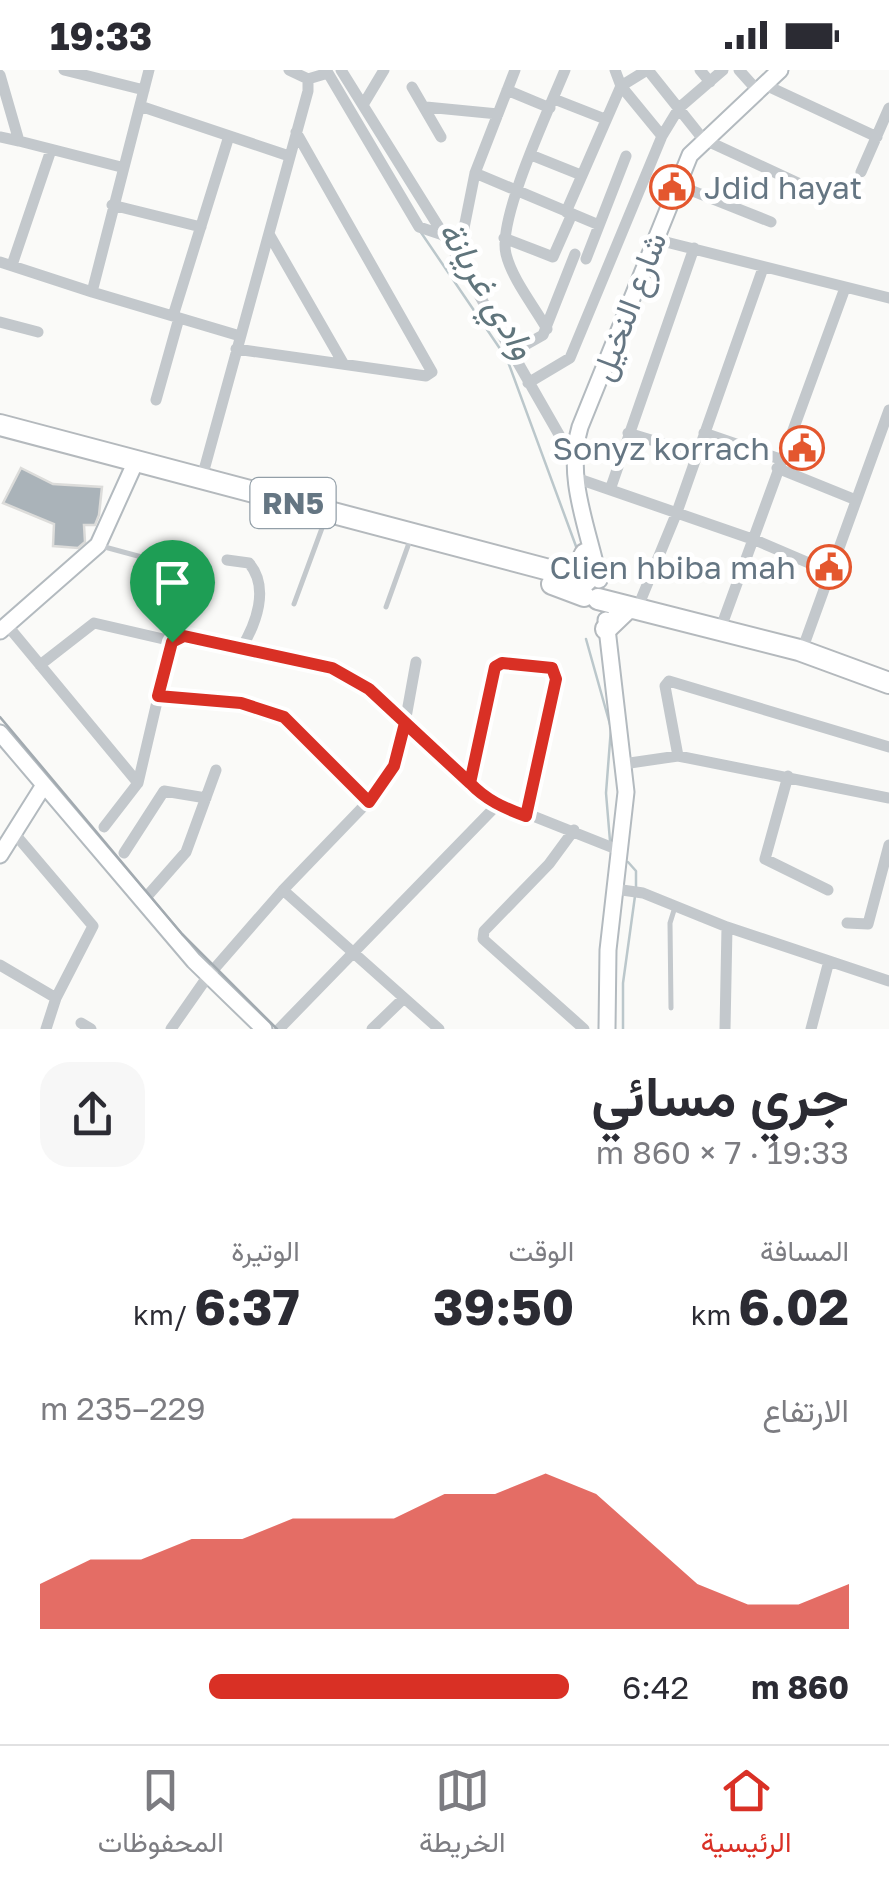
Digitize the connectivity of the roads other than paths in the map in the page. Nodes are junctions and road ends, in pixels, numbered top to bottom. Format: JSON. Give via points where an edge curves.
{"nodes":[{"id":1,"x":64,"y":70,"type":"edge"},
{"id":2,"x":149,"y":70,"type":"edge"},
{"id":3,"x":289,"y":70,"type":"edge"},
{"id":4,"x":384,"y":70,"type":"edge"},
{"id":5,"x":515,"y":70,"type":"edge"},
{"id":6,"x":565,"y":70,"type":"edge"},
{"id":7,"x":603,"y":70,"type":"edge"},
{"id":8,"x":647,"y":70,"type":"edge"},
{"id":9,"x":700,"y":70,"type":"edge"},
{"id":10,"x":723,"y":70,"type":"edge"},
{"id":11,"x":739,"y":70,"type":"edge"},
{"id":12,"x":780,"y":70,"type":"edge"},
{"id":13,"x":334,"y":71,"type":"edge"},
{"id":14,"x":0,"y":75,"type":"edge"},
{"id":15,"x":310,"y":76,"type":"edge"},
{"id":16,"x":618,"y":78,"type":"edge"},
{"id":17,"x":710,"y":82,"type":"junction"},
{"id":18,"x":412,"y":87,"type":"dead end"},
{"id":19,"x":759,"y":87,"type":"junction"},
{"id":20,"x":144,"y":90,"type":"junction"},
{"id":21,"x":507,"y":90,"type":"junction"},
{"id":22,"x":4,"y":102,"type":"edge"},
{"id":23,"x":552,"y":103,"type":"junction"},
{"id":24,"x":362,"y":104,"type":"junction"},
{"id":25,"x":140,"y":106,"type":"junction"},
{"id":26,"x":426,"y":107,"type":"junction"},
{"id":27,"x":679,"y":108,"type":"junction"},
{"id":28,"x":889,"y":108,"type":"edge"},
{"id":29,"x":498,"y":114,"type":"junction"},
{"id":30,"x":605,"y":120,"type":"junction"},
{"id":31,"x":296,"y":132,"type":"junction"},
{"id":32,"x":882,"y":135,"type":"edge"},
{"id":33,"x":229,"y":136,"type":"junction"},
{"id":34,"x":662,"y":136,"type":"junction"},
{"id":35,"x":0,"y":137,"type":"edge"},
{"id":36,"x":441,"y":137,"type":"dead end"},
{"id":37,"x":703,"y":139,"type":"junction"},
{"id":38,"x":20,"y":142,"type":"junction"},
{"id":39,"x":51,"y":150,"type":"junction"},
{"id":40,"x":531,"y":155,"type":"junction"},
{"id":41,"x":290,"y":156,"type":"junction"},
{"id":42,"x":626,"y":156,"type":"dead end"},
{"id":43,"x":121,"y":167,"type":"junction"},
{"id":44,"x":861,"y":172,"type":"dead end"},
{"id":45,"x":475,"y":173,"type":"junction"},
{"id":46,"x":581,"y":175,"type":"junction"},
{"id":47,"x":675,"y":184,"type":"junction"},
{"id":48,"x":800,"y":184,"type":"dead end"},
{"id":49,"x":517,"y":192,"type":"junction"},
{"id":50,"x":112,"y":205,"type":"junction"},
{"id":51,"x":569,"y":213,"type":"junction"},
{"id":52,"x":771,"y":222,"type":"dead end"},
{"id":53,"x":599,"y":225,"type":"junction"},
{"id":54,"x":200,"y":228,"type":"junction"},
{"id":55,"x":269,"y":234,"type":"junction"},
{"id":56,"x":443,"y":236,"type":"junction"},
{"id":57,"x":504,"y":238,"type":"junction"},
{"id":58,"x":654,"y":239,"type":"junction"},
{"id":59,"x":558,"y":248,"type":"junction"},
{"id":60,"x":694,"y":248,"type":"junction"},
{"id":61,"x":580,"y":256,"type":"junction"},
{"id":62,"x":458,"y":258,"type":"junction"},
{"id":63,"x":6,"y":263,"type":"edge"},
{"id":64,"x":608,"y":267,"type":"junction"},
{"id":65,"x":763,"y":268,"type":"junction"},
{"id":66,"x":844,"y":288,"type":"junction"},
{"id":67,"x":92,"y":292,"type":"junction"},
{"id":68,"x":889,"y":298,"type":"edge"},
{"id":69,"x":176,"y":317,"type":"junction"},
{"id":70,"x":0,"y":322,"type":"edge"},
{"id":71,"x":547,"y":329,"type":"junction"},
{"id":72,"x":38,"y":332,"type":"dead end"},
{"id":73,"x":238,"y":342,"type":"junction"},
{"id":74,"x":511,"y":353,"type":"junction"},
{"id":75,"x":343,"y":364,"type":"junction"},
{"id":76,"x":528,"y":382,"type":"junction"},
{"id":77,"x":156,"y":400,"type":"dead end"},
{"id":78,"x":889,"y":410,"type":"edge"},
{"id":79,"x":0,"y":425,"type":"edge"},
{"id":80,"x":628,"y":432,"type":"junction"},
{"id":81,"x":0,"y":433,"type":"edge"},
{"id":82,"x":704,"y":433,"type":"junction"},
{"id":83,"x":697,"y":454,"type":"junction"},
{"id":84,"x":574,"y":459,"type":"junction"},
{"id":85,"x":134,"y":464,"type":"junction"},
{"id":86,"x":779,"y":464,"type":"junction"},
{"id":87,"x":576,"y":478,"type":"junction"},
{"id":88,"x":200,"y":481,"type":"junction"},
{"id":89,"x":611,"y":487,"type":"junction"},
{"id":90,"x":856,"y":500,"type":"junction"},
{"id":91,"x":678,"y":512,"type":"junction"},
{"id":92,"x":325,"y":520,"type":"junction"},
{"id":93,"x":585,"y":524,"type":"junction"},
{"id":94,"x":755,"y":540,"type":"junction"},
{"id":95,"x":409,"y":544,"type":"junction"},
{"id":96,"x":98,"y":545,"type":"junction"},
{"id":97,"x":585,"y":554,"type":"joint"},
{"id":98,"x":227,"y":560,"type":"dead end"},
{"id":99,"x":197,"y":572,"type":"dead end"},
{"id":100,"x":830,"y":572,"type":"junction"},
{"id":101,"x":593,"y":590,"type":"junction"},
{"id":102,"x":636,"y":602,"type":"junction"},
{"id":103,"x":294,"y":604,"type":"dead end"},
{"id":104,"x":386,"y":607,"type":"dead end"},
{"id":105,"x":724,"y":619,"type":"junction"},
{"id":106,"x":4,"y":628,"type":"edge"},
{"id":107,"x":606,"y":634,"type":"junction"},
{"id":108,"x":172,"y":642,"type":"junction"},
{"id":109,"x":805,"y":642,"type":"junction"},
{"id":110,"x":242,"y":648,"type":"junction"},
{"id":111,"x":416,"y":662,"type":"dead end"},
{"id":112,"x":40,"y":665,"type":"junction"},
{"id":113,"x":889,"y":671,"type":"edge"},
{"id":114,"x":889,"y":683,"type":"edge"},
{"id":115,"x":158,"y":696,"type":"junction"},
{"id":116,"x":405,"y":723,"type":"junction"},
{"id":117,"x":0,"y":733,"type":"edge"},
{"id":118,"x":889,"y":747,"type":"edge"},
{"id":119,"x":678,"y":756,"type":"junction"},
{"id":120,"x":624,"y":764,"type":"junction"},
{"id":121,"x":216,"y":770,"type":"dead end"},
{"id":122,"x":788,"y":776,"type":"junction"},
{"id":123,"x":138,"y":782,"type":"junction"},
{"id":124,"x":470,"y":783,"type":"junction"},
{"id":125,"x":44,"y":786,"type":"junction"},
{"id":126,"x":206,"y":798,"type":"junction"},
{"id":127,"x":889,"y":798,"type":"edge"},
{"id":128,"x":369,"y":802,"type":"junction"},
{"id":129,"x":497,"y":805,"type":"junction"},
{"id":130,"x":526,"y":816,"type":"junction"},
{"id":131,"x":104,"y":828,"type":"dead end"},
{"id":132,"x":574,"y":830,"type":"junction"},
{"id":133,"x":14,"y":833,"type":"junction"},
{"id":134,"x":889,"y":845,"type":"edge"},
{"id":135,"x":621,"y":851,"type":"junction"},
{"id":136,"x":124,"y":853,"type":"dead end"},
{"id":137,"x":0,"y":856,"type":"edge"},
{"id":138,"x":283,"y":890,"type":"junction"},
{"id":139,"x":622,"y":890,"type":"junction"},
{"id":140,"x":828,"y":890,"type":"dead end"},
{"id":141,"x":142,"y":902,"type":"junction"},
{"id":142,"x":675,"y":906,"type":"junction"},
{"id":143,"x":847,"y":924,"type":"dead end"},
{"id":144,"x":727,"y":927,"type":"junction"},
{"id":145,"x":353,"y":954,"type":"junction"},
{"id":146,"x":829,"y":961,"type":"junction"},
{"id":147,"x":0,"y":965,"type":"edge"},
{"id":148,"x":208,"y":976,"type":"junction"},
{"id":149,"x":889,"y":981,"type":"edge"},
{"id":150,"x":56,"y":998,"type":"junction"},
{"id":151,"x":403,"y":999,"type":"junction"},
{"id":152,"x":672,"y":1008,"type":"dead end"},
{"id":153,"x":46,"y":1029,"type":"edge"},
{"id":154,"x":171,"y":1029,"type":"edge"},
{"id":155,"x":264,"y":1029,"type":"edge"},
{"id":156,"x":279,"y":1029,"type":"edge"},
{"id":157,"x":372,"y":1029,"type":"edge"},
{"id":158,"x":440,"y":1029,"type":"edge"},
{"id":159,"x":584,"y":1029,"type":"edge"},
{"id":160,"x":607,"y":1029,"type":"edge"},
{"id":161,"x":725,"y":1029,"type":"edge"},
{"id":162,"x":812,"y":1029,"type":"edge"}],
"edges":[{"from":1,"to":20,"type":"street"},
{"from":2,"to":20,"type":"street"},
{"from":3,"to":15,"type":"street"},
{"from":4,"to":24,"type":"street"},
{"from":5,"to":21,"type":"street"},
{"from":6,"to":23,"type":"street"},
{"from":7,"to":16,"type":"street"},
{"from":8,"to":16,"type":"street"},
{"from":8,"to":27,"type":"street"},
{"from":9,"to":17,"type":"street"},
{"from":10,"to":17,"type":"street"},
{"from":11,"to":19,"type":"street"},
{"from":12,"to":19,"type":"main road","name":"شارع النخيل"},
{"from":13,"to":15,"type":"street"},
{"from":13,"to":24,"type":"street"},
{"from":13,"to":56,"type":"street","via":[[419,227]]},
{"from":14,"to":22,"type":"street"},
{"from":15,"to":31,"type":"street"},
{"from":16,"to":30,"type":"street"},
{"from":16,"to":34,"type":"street"},
{"from":17,"to":27,"type":"street"},
{"from":18,"to":26,"type":"street"},
{"from":19,"to":32,"type":"street"},
{"from":19,"to":37,"type":"main road","name":"شارع النخيل"},
{"from":20,"to":25,"type":"street"},
{"from":21,"to":23,"type":"street"},
{"from":21,"to":29,"type":"street"},
{"from":22,"to":38,"type":"street"},
{"from":23,"to":30,"type":"street"},
{"from":23,"to":40,"type":"street"},
{"from":24,"to":56,"type":"street"},
{"from":25,"to":33,"type":"street"},
{"from":25,"to":43,"type":"street"},
{"from":26,"to":29,"type":"street"},
{"from":26,"to":36,"type":"street"},
{"from":27,"to":34,"type":"street"},
{"from":27,"to":37,"type":"street"},
{"from":28,"to":32,"type":"street"},
{"from":29,"to":45,"type":"street"},
{"from":30,"to":46,"type":"street"},
{"from":31,"to":41,"type":"street"},
{"from":31,"to":75,"type":"street","via":[[433,368],[426,376]]},
{"from":32,"to":44,"type":"street"},
{"from":33,"to":41,"type":"street"},
{"from":33,"to":54,"type":"street"},
{"from":34,"to":64,"type":"street"},
{"from":35,"to":38,"type":"street"},
{"from":37,"to":47,"type":"main road","name":"شارع النخيل"},
{"from":37,"to":48,"type":"street"},
{"from":38,"to":39,"type":"street"},
{"from":39,"to":43,"type":"street"},
{"from":39,"to":63,"type":"street"},
{"from":40,"to":46,"type":"street"},
{"from":40,"to":49,"type":"street"},
{"from":41,"to":55,"type":"street"},
{"from":42,"to":53,"type":"street"},
{"from":43,"to":50,"type":"street"},
{"from":45,"to":49,"type":"street"},
{"from":45,"to":62,"type":"street"},
{"from":46,"to":51,"type":"street"},
{"from":47,"to":52,"type":"street"},
{"from":47,"to":58,"type":"main road","name":"شارع النخيل"},
{"from":49,"to":51,"type":"street"},
{"from":49,"to":57,"type":"street"},
{"from":50,"to":54,"type":"street"},
{"from":50,"to":67,"type":"street"},
{"from":51,"to":53,"type":"street"},
{"from":51,"to":59,"type":"street"},
{"from":53,"to":61,"type":"street"},
{"from":54,"to":69,"type":"street"},
{"from":55,"to":73,"type":"street"},
{"from":55,"to":75,"type":"street"},
{"from":56,"to":62,"type":"street"},
{"from":57,"to":59,"type":"street","via":[[550,257]]},
{"from":57,"to":71,"type":"street","via":[[508,260]]},
{"from":58,"to":60,"type":"street"},
{"from":58,"to":84,"type":"main road","name":"شارع النخيل","via":[[580,427]]},
{"from":59,"to":61,"type":"street"},
{"from":60,"to":65,"type":"street"},
{"from":60,"to":80,"type":"street"},
{"from":61,"to":64,"type":"street"},
{"from":61,"to":71,"type":"street"},
{"from":62,"to":74,"type":"street"},
{"from":63,"to":67,"type":"street"},
{"from":64,"to":76,"type":"street","via":[[570,358]]},
{"from":65,"to":66,"type":"street"},
{"from":65,"to":82,"type":"street"},
{"from":66,"to":68,"type":"street"},
{"from":66,"to":86,"type":"street"},
{"from":67,"to":69,"type":"street"},
{"from":69,"to":73,"type":"street"},
{"from":69,"to":77,"type":"street"},
{"from":70,"to":72,"type":"street"},
{"from":71,"to":74,"type":"street"},
{"from":73,"to":75,"type":"street"},
{"from":73,"to":88,"type":"street"},
{"from":74,"to":76,"type":"street"},
{"from":76,"to":84,"type":"street"},
{"from":78,"to":90,"type":"street"},
{"from":79,"to":85,"type":"highway","number":"RN5"},
{"from":80,"to":83,"type":"street"},
{"from":80,"to":89,"type":"street"},
{"from":81,"to":85,"type":"highway","number":"RN5"},
{"from":82,"to":83,"type":"street"},
{"from":82,"to":86,"type":"street"},
{"from":83,"to":91,"type":"street"},
{"from":84,"to":87,"type":"main road","name":"شارع النخيل"},
{"from":85,"to":88,"type":"highway","number":"RN5"},
{"from":85,"to":96,"type":"main road"},
{"from":86,"to":90,"type":"street"},
{"from":86,"to":94,"type":"street"},
{"from":87,"to":89,"type":"street"},
{"from":87,"to":93,"type":"main road","name":"شارع النخيل"},
{"from":88,"to":92,"type":"highway","number":"RN5"},
{"from":88,"to":101,"type":"highway","number":"RN5"},
{"from":89,"to":91,"type":"street"},
{"from":90,"to":100,"type":"street"},
{"from":91,"to":94,"type":"street"},
{"from":91,"to":102,"type":"street"},
{"from":92,"to":95,"type":"highway","number":"RN5"},
{"from":92,"to":103,"type":"lane"},
{"from":93,"to":97,"type":"main road"},
{"from":93,"to":101,"type":"main road","name":"شارع النخيل"},
{"from":94,"to":100,"type":"street"},
{"from":94,"to":105,"type":"street"},
{"from":95,"to":101,"type":"highway","number":"RN5"},
{"from":95,"to":104,"type":"lane"},
{"from":96,"to":99,"type":"lane"},
{"from":96,"to":106,"type":"main road"},
{"from":97,"to":101,"type":"highway","via":[[578,568]]},
{"from":98,"to":110,"type":"street","via":[[249,564],[259,578],[257,614]]},
{"from":100,"to":109,"type":"street"},
{"from":101,"to":102,"type":"highway","number":"RN5"},
{"from":101,"to":107,"type":"main road","name":"شارع النخيل"},
{"from":102,"to":105,"type":"highway","number":"RN5"},
{"from":102,"to":107,"type":"highway"},
{"from":102,"to":114,"type":"highway","number":"RN5"},
{"from":105,"to":109,"type":"highway","number":"RN5"},
{"from":106,"to":112,"type":"street"},
{"from":107,"to":120,"type":"main road","name":"شارع النخيل"},
{"from":108,"to":110,"type":"street","via":[[184,636]]},
{"from":108,"to":112,"type":"street","via":[[94,623]]},
{"from":108,"to":115,"type":"street"},
{"from":109,"to":113,"type":"highway","number":"RN5"},
{"from":110,"to":116,"type":"street","via":[[332,668],[369,689]]},
{"from":111,"to":116,"type":"street"},
{"from":112,"to":123,"type":"street"},
{"from":115,"to":123,"type":"street"},
{"from":115,"to":128,"type":"street","via":[[241,703],[284,717]]},
{"from":116,"to":124,"type":"street"},
{"from":116,"to":128,"type":"street","via":[[394,766]]},
{"from":117,"to":125,"type":"main road"},
{"from":118,"to":119,"type":"street","via":[[669,681]]},
{"from":119,"to":120,"type":"street"},
{"from":119,"to":122,"type":"street"},
{"from":120,"to":135,"type":"main road","name":"شارع النخيل"},
{"from":121,"to":126,"type":"street"},
{"from":122,"to":127,"type":"street"},
{"from":122,"to":140,"type":"street","via":[[765,859]]},
{"from":123,"to":131,"type":"street"},
{"from":124,"to":129,"type":"street"},
{"from":124,"to":130,"type":"street","via":[[495,667],[552,668],[556,679]]},
{"from":125,"to":133,"type":"main road"},
{"from":125,"to":141,"type":"main road"},
{"from":126,"to":136,"type":"street","via":[[164,790]]},
{"from":126,"to":141,"type":"street","via":[[186,852]]},
{"from":128,"to":138,"type":"street"},
{"from":129,"to":130,"type":"street"},
{"from":129,"to":145,"type":"street"},
{"from":130,"to":132,"type":"street"},
{"from":132,"to":135,"type":"street"},
{"from":132,"to":159,"type":"street","via":[[484,930],[483,940]]},
{"from":133,"to":137,"type":"main road"},
{"from":133,"to":150,"type":"street","via":[[94,926]]},
{"from":134,"to":143,"type":"street","via":[[868,924]]},
{"from":135,"to":139,"type":"main road","name":"شارع النخيل"},
{"from":138,"to":145,"type":"street"},
{"from":138,"to":148,"type":"street"},
{"from":139,"to":142,"type":"street"},
{"from":139,"to":160,"type":"main road","name":"شارع النخيل"},
{"from":141,"to":148,"type":"main road"},
{"from":142,"to":144,"type":"street"},
{"from":142,"to":152,"type":"lane"},
{"from":144,"to":146,"type":"street"},
{"from":144,"to":161,"type":"street"},
{"from":145,"to":151,"type":"street"},
{"from":145,"to":156,"type":"street"},
{"from":146,"to":149,"type":"street"},
{"from":146,"to":162,"type":"street"},
{"from":147,"to":150,"type":"street"},
{"from":148,"to":154,"type":"street"},
{"from":148,"to":155,"type":"main road"},
{"from":150,"to":153,"type":"street"},
{"from":151,"to":157,"type":"street"},
{"from":151,"to":158,"type":"street"}]}
